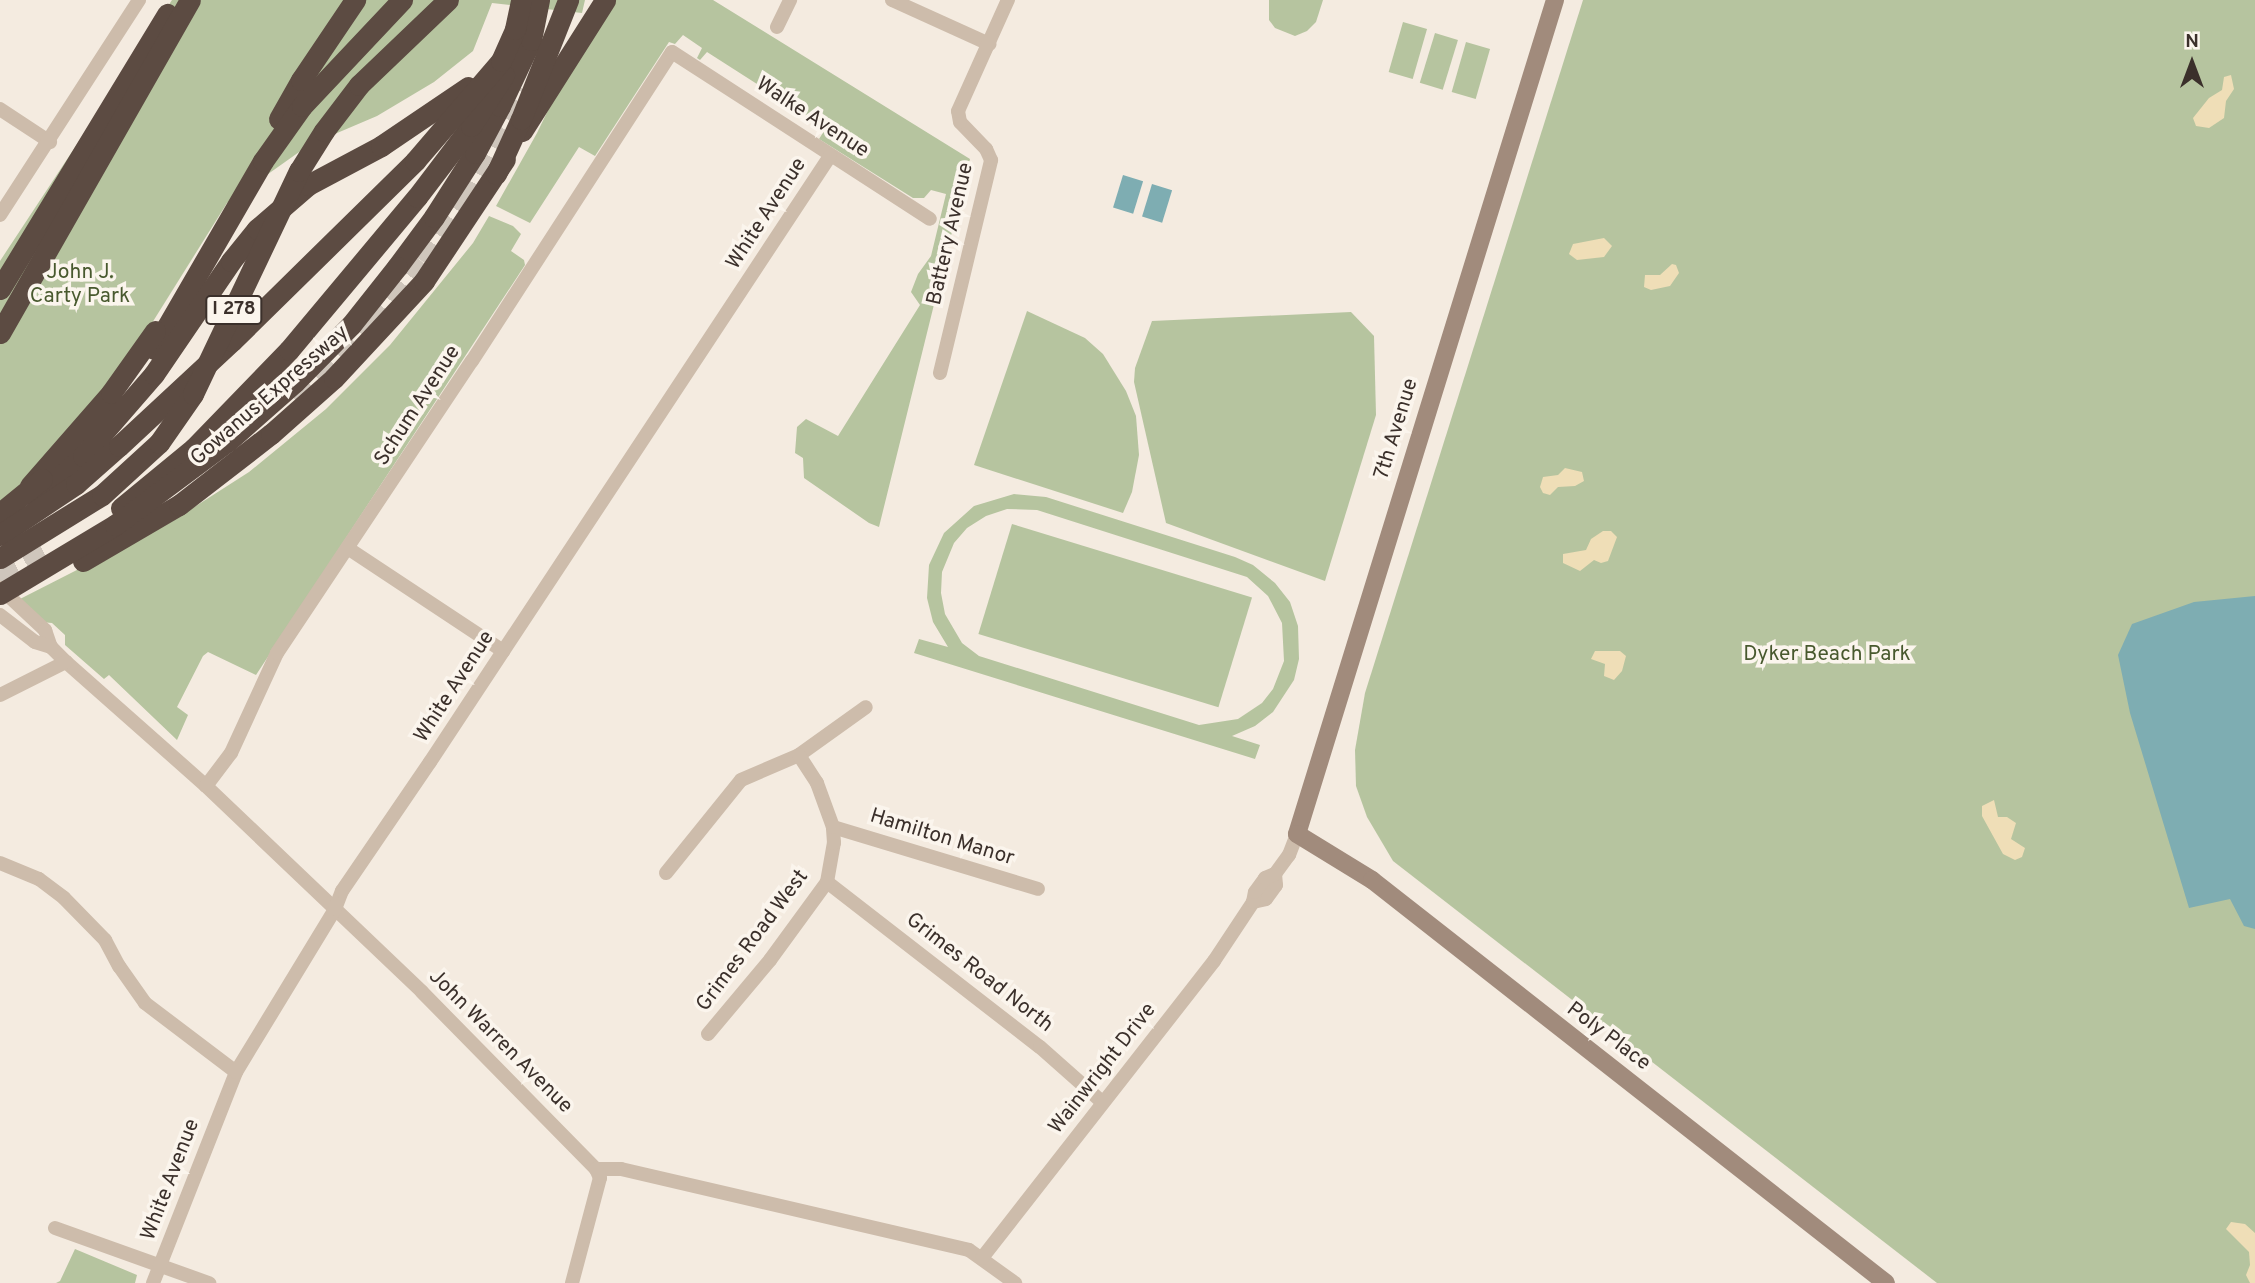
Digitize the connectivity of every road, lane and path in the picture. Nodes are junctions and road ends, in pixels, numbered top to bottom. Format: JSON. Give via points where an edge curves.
{"nodes":[{"id":1,"x":139,"y":0,"type":"edge"},
{"id":2,"x":169,"y":0,"type":"edge"},
{"id":3,"x":176,"y":0,"type":"edge"},
{"id":4,"x":190,"y":0,"type":"edge"},
{"id":5,"x":199,"y":0,"type":"edge"},
{"id":6,"x":349,"y":0,"type":"edge"},
{"id":7,"x":355,"y":0,"type":"edge"},
{"id":8,"x":402,"y":0,"type":"edge"},
{"id":9,"x":448,"y":0,"type":"edge"},
{"id":10,"x":513,"y":0,"type":"edge"},
{"id":11,"x":521,"y":0,"type":"edge"},
{"id":12,"x":531,"y":0,"type":"edge"},
{"id":13,"x":539,"y":0,"type":"edge"},
{"id":14,"x":568,"y":0,"type":"edge"},
{"id":15,"x":606,"y":0,"type":"edge"},
{"id":16,"x":790,"y":0,"type":"edge"},
{"id":17,"x":892,"y":0,"type":"edge"},
{"id":18,"x":1008,"y":0,"type":"edge"},
{"id":19,"x":1555,"y":0,"type":"edge"},
{"id":20,"x":777,"y":27,"type":"dead end"},
{"id":21,"x":332,"y":33,"type":"junction"},
{"id":22,"x":989,"y":44,"type":"junction"},
{"id":23,"x":162,"y":51,"type":"junction"},
{"id":24,"x":672,"y":52,"type":"joint"},
{"id":25,"x":125,"y":80,"type":"junction"},
{"id":26,"x":0,"y":109,"type":"edge"},
{"id":27,"x":50,"y":142,"type":"junction"},
{"id":28,"x":830,"y":156,"type":"junction"},
{"id":29,"x":496,"y":174,"type":"junction"},
{"id":30,"x":0,"y":215,"type":"edge"},
{"id":31,"x":930,"y":219,"type":"dead end"},
{"id":32,"x":0,"y":289,"type":"edge"},
{"id":33,"x":0,"y":333,"type":"edge"},
{"id":34,"x":940,"y":373,"type":"dead end"},
{"id":35,"x":0,"y":514,"type":"edge"},
{"id":36,"x":108,"y":517,"type":"dead end"},
{"id":37,"x":0,"y":524,"type":"edge"},
{"id":38,"x":0,"y":535,"type":"edge"},
{"id":39,"x":349,"y":549,"type":"junction"},
{"id":40,"x":0,"y":558,"type":"edge"},
{"id":41,"x":0,"y":588,"type":"edge"},
{"id":42,"x":0,"y":595,"type":"edge"},
{"id":43,"x":0,"y":615,"type":"edge"},
{"id":44,"x":51,"y":647,"type":"junction"},
{"id":45,"x":503,"y":651,"type":"junction"},
{"id":46,"x":66,"y":663,"type":"junction"},
{"id":47,"x":0,"y":695,"type":"edge"},
{"id":48,"x":866,"y":707,"type":"dead end"},
{"id":49,"x":799,"y":755,"type":"junction"},
{"id":50,"x":206,"y":786,"type":"junction"},
{"id":51,"x":833,"y":827,"type":"junction"},
{"id":52,"x":1297,"y":834,"type":"junction"},
{"id":53,"x":0,"y":863,"type":"edge"},
{"id":54,"x":1276,"y":872,"type":"joint"},
{"id":55,"x":666,"y":873,"type":"dead end"},
{"id":56,"x":827,"y":882,"type":"junction"},
{"id":57,"x":1038,"y":889,"type":"dead end"},
{"id":58,"x":335,"y":909,"type":"junction"},
{"id":59,"x":708,"y":1034,"type":"dead end"},
{"id":60,"x":236,"y":1072,"type":"junction"},
{"id":61,"x":1102,"y":1102,"type":"junction"},
{"id":62,"x":596,"y":1168,"type":"junction"},
{"id":63,"x":55,"y":1228,"type":"dead end"},
{"id":64,"x":982,"y":1258,"type":"junction"},
{"id":65,"x":160,"y":1265,"type":"junction"},
{"id":66,"x":153,"y":1283,"type":"edge"},
{"id":67,"x":209,"y":1283,"type":"edge"},
{"id":68,"x":572,"y":1283,"type":"edge"},
{"id":69,"x":1015,"y":1283,"type":"edge"},
{"id":70,"x":1886,"y":1283,"type":"edge"}],
"edges":[{"from":1,"to":27,"type":"street"},
{"from":2,"to":25,"type":"highway"},
{"from":3,"to":25,"type":"highway"},
{"from":4,"to":23,"type":"highway"},
{"from":5,"to":23,"type":"highway"},
{"from":6,"to":21,"type":"highway"},
{"from":7,"to":21,"type":"highway","number":"I 278"},
{"from":8,"to":35,"type":"highway","number":"I 278","via":[[302,106],[132,380],[78,446]]},
{"from":9,"to":40,"type":"highway","number":"I 278","via":[[359,85],[324,131],[299,171],[193,394],[159,443],[102,495]]},
{"from":10,"to":37,"type":"highway","via":[[499,48],[477,79],[381,146],[308,185],[257,229],[153,374],[83,456]]},
{"from":11,"to":38,"type":"highway","via":[[501,61],[415,161],[119,446],[76,484]]},
{"from":12,"to":36,"type":"highway","via":[[517,52],[488,102],[377,247],[289,350],[214,428]]},
{"from":13,"to":42,"type":"highway","bridge":true,"via":[[524,57],[475,153],[434,217],[351,325],[228,441],[115,525]]},
{"from":14,"to":29,"type":"highway","name":"Gowanus Expressway","bridge":true},
{"from":15,"to":29,"type":"highway","bridge":true},
{"from":16,"to":20,"type":"street"},
{"from":17,"to":22,"type":"street"},
{"from":18,"to":22,"type":"street","name":"Battery Avenue"},
{"from":19,"to":52,"type":"main road","name":"7th Avenue"},
{"from":21,"to":35,"type":"highway","number":"I 278","via":[[147,342],[70,441]]},
{"from":22,"to":34,"type":"street","name":"Battery Avenue","via":[[958,111],[960,122],[991,160]]},
{"from":23,"to":33,"type":"highway"},
{"from":24,"to":28,"type":"street","name":"Walke Avenue"},
{"from":24,"to":39,"type":"street","name":"Schum Avenue"},
{"from":25,"to":32,"type":"highway"},
{"from":26,"to":27,"type":"street"},
{"from":27,"to":30,"type":"street"},
{"from":28,"to":31,"type":"street","name":"Walke Avenue"},
{"from":28,"to":45,"type":"street","name":"White Avenue"},
{"from":29,"to":42,"type":"highway","name":"Gowanus Expressway","bridge":true,"via":[[448,248],[402,307],[334,378],[271,434],[179,505],[133,534],[83,561]]},
{"from":39,"to":45,"type":"street"},
{"from":39,"to":50,"type":"street","name":"Schum Avenue","via":[[277,653],[231,753]]},
{"from":41,"to":44,"type":"street","name":"John Warren Avenue","via":[[46,631]]},
{"from":43,"to":44,"type":"street","name":"John Warren Avenue","via":[[35,642]]},
{"from":44,"to":46,"type":"street","name":"John Warren Avenue"},
{"from":45,"to":58,"type":"street","name":"White Avenue","via":[[356,869]]},
{"from":46,"to":47,"type":"street"},
{"from":46,"to":50,"type":"street","name":"John Warren Avenue"},
{"from":48,"to":49,"type":"street"},
{"from":49,"to":51,"type":"street","name":"Grimes Road West","via":[[817,783]]},
{"from":49,"to":55,"type":"street","via":[[741,780]]},
{"from":50,"to":58,"type":"street","name":"John Warren Avenue"},
{"from":51,"to":56,"type":"street","name":"Grimes Road West"},
{"from":51,"to":57,"type":"street","name":"Hamilton Manor"},
{"from":52,"to":54,"type":"street","name":"7th Avenue"},
{"from":52,"to":70,"type":"main road","name":"Poly Place","via":[[1372,880]]},
{"from":53,"to":60,"type":"street","via":[[39,879],[64,898],[105,940],[145,1003]]},
{"from":54,"to":61,"type":"street","name":"Wainwright Drive","via":[[1265,878],[1214,961]]},
{"from":56,"to":59,"type":"street","name":"Grimes Road West"},
{"from":56,"to":61,"type":"street","name":"Grimes Road North","via":[[1040,1047]]},
{"from":58,"to":60,"type":"street","name":"White Avenue"},
{"from":58,"to":62,"type":"street","name":"John Warren Avenue"},
{"from":60,"to":65,"type":"street","name":"White Avenue"},
{"from":61,"to":64,"type":"street","name":"Wainwright Drive"},
{"from":62,"to":64,"type":"street","via":[[621,1169],[843,1220],[969,1250]]},
{"from":62,"to":68,"type":"street","via":[[600,1178]]},
{"from":63,"to":65,"type":"street"},
{"from":64,"to":69,"type":"street"},
{"from":65,"to":66,"type":"street","name":"White Avenue"},
{"from":65,"to":67,"type":"street"}]}
